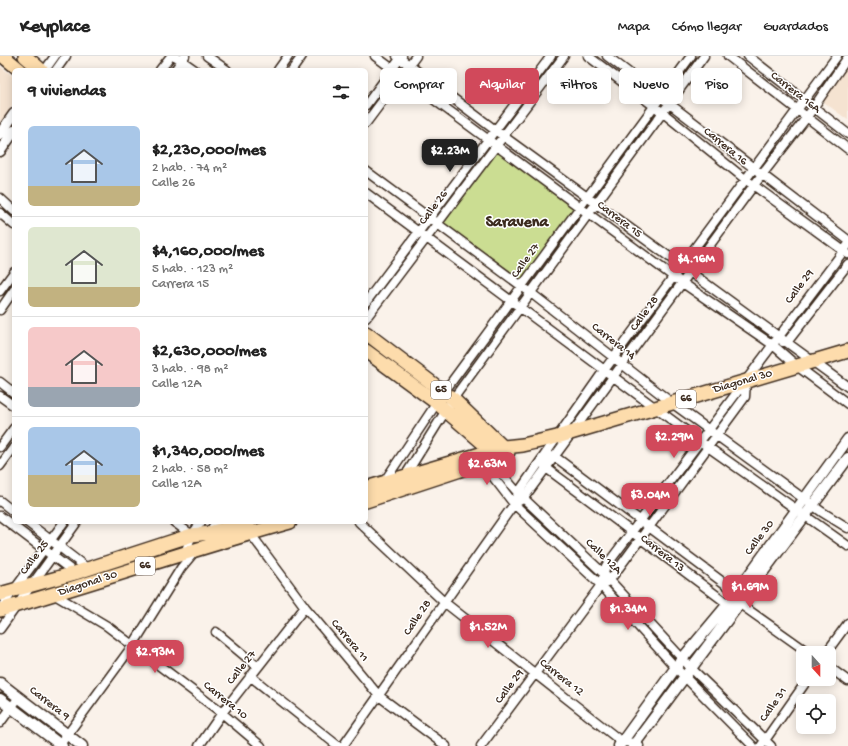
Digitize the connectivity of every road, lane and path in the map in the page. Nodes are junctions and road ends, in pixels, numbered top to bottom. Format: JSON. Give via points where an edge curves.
{"nodes":[{"id":1,"x":3,"y":56,"type":"edge"},
{"id":2,"x":24,"y":56,"type":"edge"},
{"id":3,"x":55,"y":56,"type":"edge"},
{"id":4,"x":66,"y":56,"type":"edge"},
{"id":5,"x":170,"y":56,"type":"edge"},
{"id":6,"x":207,"y":56,"type":"edge"},
{"id":7,"x":288,"y":56,"type":"edge"},
{"id":8,"x":302,"y":56,"type":"edge"},
{"id":9,"x":375,"y":56,"type":"edge"},
{"id":10,"x":416,"y":56,"type":"edge"},
{"id":11,"x":551,"y":56,"type":"edge"},
{"id":12,"x":564,"y":56,"type":"edge"},
{"id":13,"x":588,"y":56,"type":"edge"},
{"id":14,"x":607,"y":56,"type":"edge"},
{"id":15,"x":691,"y":56,"type":"edge"},
{"id":16,"x":704,"y":56,"type":"edge"},
{"id":17,"x":728,"y":56,"type":"edge"},
{"id":18,"x":748,"y":56,"type":"edge"},
{"id":19,"x":837,"y":56,"type":"edge"},
{"id":20,"x":400,"y":57,"type":"edge"},
{"id":21,"x":848,"y":57,"type":"edge"},
{"id":22,"x":181,"y":58,"type":"edge"},
{"id":23,"x":410,"y":66,"type":"junction"},
{"id":24,"x":18,"y":68,"type":"edge"},
{"id":25,"x":39,"y":68,"type":"edge"},
{"id":26,"x":46,"y":68,"type":"edge"},
{"id":27,"x":57,"y":68,"type":"edge"},
{"id":28,"x":161,"y":68,"type":"edge"},
{"id":29,"x":176,"y":68,"type":"edge"},
{"id":30,"x":193,"y":68,"type":"edge"},
{"id":31,"x":224,"y":68,"type":"edge"},
{"id":32,"x":279,"y":68,"type":"edge"},
{"id":33,"x":293,"y":68,"type":"edge"},
{"id":34,"x":392,"y":68,"type":"edge"},
{"id":35,"x":394,"y":68,"type":"edge"},
{"id":36,"x":623,"y":68,"type":"edge"},
{"id":37,"x":682,"y":68,"type":"edge"},
{"id":38,"x":683,"y":85,"type":"edge"},
{"id":39,"x":380,"y":86,"type":"edge"},
{"id":40,"x":804,"y":100,"type":"junction"},
{"id":41,"x":368,"y":102,"type":"edge"},
{"id":42,"x":381,"y":104,"type":"edge"},
{"id":43,"x":440,"y":104,"type":"edge"},
{"id":44,"x":669,"y":104,"type":"joint"},
{"id":45,"x":654,"y":106,"type":"junction"},
{"id":46,"x":813,"y":107,"type":"junction"},
{"id":47,"x":797,"y":109,"type":"junction"},
{"id":48,"x":662,"y":112,"type":"junction"},
{"id":49,"x":12,"y":117,"type":"edge"},
{"id":50,"x":807,"y":117,"type":"junction"},
{"id":51,"x":368,"y":120,"type":"edge"},
{"id":52,"x":495,"y":130,"type":"junction"},
{"id":53,"x":0,"y":134,"type":"edge"},
{"id":54,"x":12,"y":134,"type":"edge"},
{"id":55,"x":848,"y":134,"type":"edge"},
{"id":56,"x":504,"y":137,"type":"junction"},
{"id":57,"x":488,"y":139,"type":"junction"},
{"id":58,"x":496,"y":144,"type":"junction"},
{"id":59,"x":848,"y":149,"type":"edge"},
{"id":60,"x":0,"y":151,"type":"edge"},
{"id":61,"x":754,"y":168,"type":"junction"},
{"id":62,"x":368,"y":173,"type":"edge"},
{"id":63,"x":762,"y":175,"type":"junction"},
{"id":64,"x":745,"y":179,"type":"junction"},
{"id":65,"x":754,"y":185,"type":"junction"},
{"id":66,"x":368,"y":194,"type":"edge"},
{"id":67,"x":587,"y":197,"type":"junction"},
{"id":68,"x":0,"y":198,"type":"edge"},
{"id":69,"x":596,"y":203,"type":"junction"},
{"id":70,"x":580,"y":206,"type":"junction"},
{"id":71,"x":12,"y":209,"type":"edge"},
{"id":72,"x":0,"y":213,"type":"edge"},
{"id":73,"x":589,"y":213,"type":"junction"},
{"id":74,"x":428,"y":219,"type":"junction"},
{"id":75,"x":12,"y":223,"type":"edge"},
{"id":76,"x":436,"y":225,"type":"junction"},
{"id":77,"x":419,"y":232,"type":"junction"},
{"id":78,"x":427,"y":237,"type":"junction"},
{"id":79,"x":848,"y":240,"type":"edge"},
{"id":80,"x":846,"y":250,"type":"edge"},
{"id":81,"x":848,"y":264,"type":"edge"},
{"id":82,"x":681,"y":266,"type":"junction"},
{"id":83,"x":691,"y":272,"type":"junction"},
{"id":84,"x":12,"y":275,"type":"edge"},
{"id":85,"x":674,"y":277,"type":"junction"},
{"id":86,"x":683,"y":282,"type":"junction"},
{"id":87,"x":522,"y":287,"type":"junction"},
{"id":88,"x":0,"y":291,"type":"edge"},
{"id":89,"x":12,"y":293,"type":"edge"},
{"id":90,"x":530,"y":293,"type":"junction"},
{"id":91,"x":368,"y":299,"type":"edge"},
{"id":92,"x":512,"y":300,"type":"junction"},
{"id":93,"x":521,"y":306,"type":"junction"},
{"id":94,"x":0,"y":310,"type":"edge"},
{"id":95,"x":368,"y":315,"type":"edge"},
{"id":96,"x":368,"y":334,"type":"edge"},
{"id":97,"x":779,"y":335,"type":"junction"},
{"id":98,"x":788,"y":341,"type":"junction"},
{"id":99,"x":773,"y":345,"type":"junction"},
{"id":100,"x":848,"y":351,"type":"edge"},
{"id":101,"x":368,"y":352,"type":"edge"},
{"id":102,"x":614,"y":358,"type":"junction"},
{"id":103,"x":814,"y":361,"type":"junction"},
{"id":104,"x":622,"y":365,"type":"junction"},
{"id":105,"x":797,"y":366,"type":"junction"},
{"id":106,"x":605,"y":369,"type":"junction"},
{"id":107,"x":614,"y":376,"type":"junction"},
{"id":108,"x":746,"y":381,"type":"junction"},
{"id":109,"x":0,"y":382,"type":"edge"},
{"id":110,"x":848,"y":387,"type":"edge"},
{"id":111,"x":12,"y":391,"type":"edge"},
{"id":112,"x":449,"y":395,"type":"junction"},
{"id":113,"x":0,"y":396,"type":"edge"},
{"id":114,"x":672,"y":403,"type":"junction"},
{"id":115,"x":848,"y":404,"type":"edge"},
{"id":116,"x":12,"y":405,"type":"edge"},
{"id":117,"x":442,"y":407,"type":"junction"},
{"id":118,"x":657,"y":408,"type":"junction"},
{"id":119,"x":708,"y":430,"type":"junction"},
{"id":120,"x":12,"y":431,"type":"edge"},
{"id":121,"x":571,"y":433,"type":"junction"},
{"id":122,"x":716,"y":436,"type":"junction"},
{"id":123,"x":557,"y":437,"type":"junction"},
{"id":124,"x":848,"y":440,"type":"edge"},
{"id":125,"x":700,"y":441,"type":"junction"},
{"id":126,"x":0,"y":447,"type":"edge"},
{"id":127,"x":708,"y":447,"type":"junction"},
{"id":128,"x":12,"y":450,"type":"edge"},
{"id":129,"x":492,"y":455,"type":"junction"},
{"id":130,"x":554,"y":456,"type":"junction"},
{"id":131,"x":543,"y":458,"type":"junction"},
{"id":132,"x":848,"y":458,"type":"edge"},
{"id":133,"x":0,"y":466,"type":"edge"},
{"id":134,"x":545,"y":467,"type":"junction"},
{"id":135,"x":405,"y":476,"type":"junction"},
{"id":136,"x":384,"y":482,"type":"junction"},
{"id":137,"x":368,"y":487,"type":"edge"},
{"id":138,"x":521,"y":496,"type":"junction"},
{"id":139,"x":805,"y":498,"type":"junction"},
{"id":140,"x":368,"y":500,"type":"edge"},
{"id":141,"x":0,"y":501,"type":"edge"},
{"id":142,"x":514,"y":504,"type":"junction"},
{"id":143,"x":814,"y":505,"type":"junction"},
{"id":144,"x":12,"y":510,"type":"edge"},
{"id":145,"x":797,"y":510,"type":"junction"},
{"id":146,"x":806,"y":515,"type":"junction"},
{"id":147,"x":0,"y":516,"type":"edge"},
{"id":148,"x":640,"y":521,"type":"junction"},
{"id":149,"x":30,"y":524,"type":"edge"},
{"id":150,"x":63,"y":524,"type":"edge"},
{"id":151,"x":76,"y":524,"type":"edge"},
{"id":152,"x":177,"y":524,"type":"edge"},
{"id":153,"x":200,"y":524,"type":"edge"},
{"id":154,"x":276,"y":524,"type":"edge"},
{"id":155,"x":361,"y":524,"type":"edge"},
{"id":156,"x":212,"y":526,"type":"edge"},
{"id":157,"x":249,"y":528,"type":"edge"},
{"id":158,"x":649,"y":528,"type":"junction"},
{"id":159,"x":848,"y":528,"type":"edge"},
{"id":160,"x":632,"y":531,"type":"junction"},
{"id":161,"x":192,"y":535,"type":"junction"},
{"id":162,"x":641,"y":538,"type":"junction"},
{"id":163,"x":51,"y":541,"type":"junction"},
{"id":164,"x":848,"y":546,"type":"edge"},
{"id":165,"x":59,"y":547,"type":"junction"},
{"id":166,"x":198,"y":549,"type":"junction"},
{"id":167,"x":44,"y":550,"type":"junction"},
{"id":168,"x":184,"y":553,"type":"junction"},
{"id":169,"x":52,"y":556,"type":"junction"},
{"id":170,"x":181,"y":568,"type":"junction"},
{"id":171,"x":81,"y":571,"type":"junction"},
{"id":172,"x":607,"y":577,"type":"junction"},
{"id":173,"x":30,"y":585,"type":"junction"},
{"id":174,"x":601,"y":585,"type":"junction"},
{"id":175,"x":13,"y":590,"type":"junction"},
{"id":176,"x":736,"y":592,"type":"junction"},
{"id":177,"x":0,"y":594,"type":"edge"},
{"id":178,"x":55,"y":595,"type":"junction"},
{"id":179,"x":444,"y":602,"type":"junction"},
{"id":180,"x":728,"y":604,"type":"junction"},
{"id":181,"x":740,"y":604,"type":"junction"},
{"id":182,"x":17,"y":605,"type":"junction"},
{"id":183,"x":305,"y":607,"type":"junction"},
{"id":184,"x":0,"y":609,"type":"edge"},
{"id":185,"x":848,"y":623,"type":"edge"},
{"id":186,"x":0,"y":629,"type":"edge"},
{"id":187,"x":216,"y":632,"type":"dead end"},
{"id":188,"x":132,"y":645,"type":"junction"},
{"id":189,"x":799,"y":646,"type":"edge"},
{"id":190,"x":831,"y":646,"type":"edge"},
{"id":191,"x":682,"y":659,"type":"junction"},
{"id":192,"x":258,"y":667,"type":"junction"},
{"id":193,"x":676,"y":668,"type":"junction"},
{"id":194,"x":688,"y":672,"type":"junction"},
{"id":195,"x":836,"y":672,"type":"edge"},
{"id":196,"x":535,"y":673,"type":"junction"},
{"id":197,"x":250,"y":676,"type":"junction"},
{"id":198,"x":848,"y":681,"type":"edge"},
{"id":199,"x":0,"y":683,"type":"edge"},
{"id":200,"x":803,"y":686,"type":"edge"},
{"id":201,"x":379,"y":696,"type":"junction"},
{"id":202,"x":19,"y":697,"type":"junction"},
{"id":203,"x":0,"y":699,"type":"edge"},
{"id":204,"x":11,"y":708,"type":"junction"},
{"id":205,"x":222,"y":713,"type":"junction"},
{"id":206,"x":0,"y":723,"type":"edge"},
{"id":207,"x":67,"y":734,"type":"junction"},
{"id":208,"x":766,"y":744,"type":"edge"},
{"id":209,"x":622,"y":745,"type":"edge"},
{"id":210,"x":636,"y":745,"type":"edge"},
{"id":211,"x":60,"y":746,"type":"edge"},
{"id":212,"x":82,"y":746,"type":"edge"},
{"id":213,"x":199,"y":746,"type":"edge"},
{"id":214,"x":261,"y":746,"type":"edge"},
{"id":215,"x":338,"y":746,"type":"edge"},
{"id":216,"x":343,"y":746,"type":"edge"},
{"id":217,"x":446,"y":746,"type":"edge"},
{"id":218,"x":481,"y":746,"type":"edge"},
{"id":219,"x":753,"y":746,"type":"edge"}],
"edges":[{"from":1,"to":24,"type":"main road"},
{"from":2,"to":25,"type":"main road"},
{"from":3,"to":26,"type":"street"},
{"from":4,"to":27,"type":"street"},
{"from":5,"to":28,"type":"street"},
{"from":6,"to":31,"type":"street"},
{"from":7,"to":32,"type":"street"},
{"from":8,"to":33,"type":"street"},
{"from":9,"to":34,"type":"street","name":"Carrera 15"},
{"from":10,"to":23,"type":"street"},
{"from":11,"to":52,"type":"street","name":"Calle 26"},
{"from":12,"to":56,"type":"street","name":"Calle 26"},
{"from":13,"to":45,"type":"street","name":"Carrera 16"},
{"from":14,"to":36,"type":"street","name":"Carrera 16"},
{"from":15,"to":37,"type":"street","name":"Calle 27"},
{"from":16,"to":38,"type":"street","name":"Calle 27"},
{"from":17,"to":47,"type":"street","name":"Carrera 16A"},
{"from":18,"to":40,"type":"street","name":"Carrera 16A"},
{"from":19,"to":40,"type":"street","name":"Calle 28"},
{"from":20,"to":23,"type":"street","name":"Carrera 15"},
{"from":20,"to":35,"type":"street"},
{"from":21,"to":46,"type":"street","name":"Calle 28"},
{"from":22,"to":29,"type":"street"},
{"from":22,"to":30,"type":"street"},
{"from":23,"to":52,"type":"street","name":"Carrera 15"},
{"from":39,"to":41,"type":"street"},
{"from":40,"to":46,"type":"street","name":"Carrera 16A"},
{"from":40,"to":47,"type":"street","name":"Calle 28"},
{"from":42,"to":51,"type":"street"},
{"from":43,"to":57,"type":"street","name":"Carrera 15"},
{"from":44,"to":48,"type":"street","name":"Calle 27"},
{"from":44,"to":61,"type":"street","name":"Carrera 16"},
{"from":45,"to":48,"type":"street","name":"Carrera 16"},
{"from":45,"to":67,"type":"street","name":"Calle 27"},
{"from":46,"to":50,"type":"street","name":"Calle 28"},
{"from":46,"to":55,"type":"street","name":"Carrera 16A"},
{"from":47,"to":50,"type":"street","name":"Carrera 16A"},
{"from":47,"to":61,"type":"street","name":"Calle 28"},
{"from":48,"to":64,"type":"street","name":"Carrera 16"},
{"from":48,"to":69,"type":"street","name":"Calle 27"},
{"from":49,"to":53,"type":"street"},
{"from":50,"to":59,"type":"street","name":"Carrera 16A"},
{"from":50,"to":63,"type":"street","name":"Calle 28"},
{"from":52,"to":56,"type":"street","name":"Carrera 15"},
{"from":52,"to":57,"type":"street","name":"Calle 26"},
{"from":54,"to":60,"type":"street"},
{"from":56,"to":58,"type":"street","name":"Calle 26"},
{"from":56,"to":67,"type":"street","name":"Carrera 15"},
{"from":57,"to":58,"type":"street","name":"Carrera 15"},
{"from":57,"to":74,"type":"street","name":"Calle 26"},
{"from":58,"to":70,"type":"street","name":"Carrera 15"},
{"from":58,"to":76,"type":"street","name":"Calle 26"},
{"from":61,"to":63,"type":"street","name":"Carrera 16"},
{"from":61,"to":64,"type":"street","name":"Calle 28"},
{"from":62,"to":74,"type":"street","name":"Carrera 14"},
{"from":63,"to":65,"type":"street","name":"Calle 28"},
{"from":63,"to":79,"type":"street","name":"Carrera 16"},
{"from":64,"to":65,"type":"street","name":"Carrera 16"},
{"from":64,"to":82,"type":"street","name":"Calle 28"},
{"from":65,"to":80,"type":"street","name":"Carrera 16"},
{"from":65,"to":83,"type":"street","name":"Calle 28"},
{"from":66,"to":77,"type":"street"},
{"from":67,"to":69,"type":"street","name":"Carrera 15"},
{"from":67,"to":70,"type":"street","name":"Calle 27"},
{"from":68,"to":71,"type":"street"},
{"from":69,"to":73,"type":"street","name":"Calle 27"},
{"from":69,"to":82,"type":"street","name":"Carrera 15"},
{"from":70,"to":73,"type":"street","name":"Carrera 15"},
{"from":70,"to":87,"type":"street","name":"Calle 27"},
{"from":72,"to":75,"type":"street"},
{"from":73,"to":85,"type":"street","name":"Carrera 15"},
{"from":73,"to":90,"type":"street","name":"Calle 27"},
{"from":74,"to":76,"type":"street","name":"Carrera 14"},
{"from":74,"to":77,"type":"street","name":"Calle 26"},
{"from":76,"to":78,"type":"street","name":"Calle 26"},
{"from":76,"to":87,"type":"street","name":"Carrera 14"},
{"from":77,"to":78,"type":"street"},
{"from":77,"to":91,"type":"street","name":"Calle 26"},
{"from":78,"to":92,"type":"street"},
{"from":78,"to":95,"type":"street","name":"Calle 26"},
{"from":80,"to":97,"type":"street","name":"Calle 29"},
{"from":81,"to":98,"type":"street","name":"Calle 29"},
{"from":82,"to":83,"type":"street","name":"Carrera 15"},
{"from":82,"to":85,"type":"street","name":"Calle 28"},
{"from":83,"to":86,"type":"street","name":"Calle 28"},
{"from":83,"to":97,"type":"street","name":"Carrera 15"},
{"from":84,"to":88,"type":"street"},
{"from":85,"to":86,"type":"street","name":"Carrera 15"},
{"from":85,"to":102,"type":"street","name":"Calle 28"},
{"from":86,"to":99,"type":"street","name":"Carrera 15"},
{"from":86,"to":104,"type":"street","name":"Calle 28"},
{"from":87,"to":90,"type":"street","name":"Carrera 14"},
{"from":87,"to":92,"type":"street","name":"Calle 27"},
{"from":89,"to":94,"type":"street"},
{"from":90,"to":93,"type":"street","name":"Calle 27"},
{"from":90,"to":102,"type":"street","name":"Carrera 14"},
{"from":92,"to":93,"type":"street"},
{"from":92,"to":112,"type":"street","name":"Calle 27"},
{"from":93,"to":106,"type":"street"},
{"from":93,"to":112,"type":"street","name":"Calle 27"},
{"from":96,"to":112,"type":"main road","number":"65"},
{"from":97,"to":98,"type":"street","name":"Carrera 15"},
{"from":97,"to":99,"type":"street","name":"Calle 29"},
{"from":98,"to":99,"type":"street"},
{"from":98,"to":103,"type":"street","name":"Carrera 15"},
{"from":99,"to":105,"type":"street","name":"Carrera 15"},
{"from":99,"to":108,"type":"street","name":"Calle 29"},
{"from":100,"to":103,"type":"main road","name":"Diagonal 30","number":"66"},
{"from":101,"to":117,"type":"main road","number":"65"},
{"from":102,"to":104,"type":"street","name":"Carrera 14"},
{"from":102,"to":106,"type":"street","name":"Calle 28"},
{"from":103,"to":105,"type":"main road","name":"Diagonal 30","number":"66"},
{"from":103,"to":110,"type":"street","name":"Carrera 15"},
{"from":104,"to":107,"type":"street","name":"Calle 28"},
{"from":104,"to":114,"type":"street","name":"Carrera 14"},
{"from":105,"to":108,"type":"main road","name":"Diagonal 30","number":"66"},
{"from":105,"to":115,"type":"street","name":"Carrera 15"},
{"from":106,"to":107,"type":"street"},
{"from":106,"to":123,"type":"street","name":"Calle 28"},
{"from":107,"to":118,"type":"street"},
{"from":107,"to":121,"type":"street","name":"Calle 28"},
{"from":108,"to":114,"type":"main road","name":"Diagonal 30","number":"66"},
{"from":108,"to":119,"type":"street","name":"Calle 29"},
{"from":108,"to":122,"type":"street","name":"Calle 29","via":[[745,398]]},
{"from":109,"to":111,"type":"street"},
{"from":112,"to":117,"type":"street","name":"Calle 27"},
{"from":112,"to":117,"type":"street","name":"Calle 27"},
{"from":112,"to":129,"type":"main road","number":"65"},
{"from":113,"to":116,"type":"street"},
{"from":114,"to":118,"type":"main road","name":"Diagonal 30","number":"66"},
{"from":114,"to":119,"type":"street","name":"Carrera 14"},
{"from":117,"to":129,"type":"main road","number":"65"},
{"from":117,"to":135,"type":"street","name":"Calle 27"},
{"from":117,"to":136,"type":"street","name":"Calle 27"},
{"from":118,"to":121,"type":"main road","name":"Diagonal 30","number":"66"},
{"from":118,"to":125,"type":"street"},
{"from":119,"to":122,"type":"street","name":"Carrera 14"},
{"from":119,"to":125,"type":"street","name":"Calle 29"},
{"from":120,"to":126,"type":"street"},
{"from":121,"to":123,"type":"main road","name":"Diagonal 30","number":"66"},
{"from":121,"to":130,"type":"street","name":"Calle 28"},
{"from":122,"to":127,"type":"street","name":"Calle 29"},
{"from":122,"to":139,"type":"street","name":"Carrera 14"},
{"from":123,"to":129,"type":"main road","name":"Diagonal 30","number":"66"},
{"from":123,"to":131,"type":"street","name":"Calle 28"},
{"from":124,"to":139,"type":"street","name":"Calle 30"},
{"from":125,"to":127,"type":"street"},
{"from":125,"to":148,"type":"street","name":"Calle 29"},
{"from":127,"to":145,"type":"street"},
{"from":127,"to":158,"type":"street","name":"Calle 29"},
{"from":128,"to":133,"type":"street"},
{"from":129,"to":135,"type":"main road","name":"Diagonal 30","number":"66"},
{"from":129,"to":138,"type":"street","name":"Calle 12A"},
{"from":129,"to":140,"type":"main road","name":"Diagonal 30","number":"66"},
{"from":129,"to":142,"type":"street","name":"Calle 12A"},
{"from":130,"to":131,"type":"street"},
{"from":130,"to":134,"type":"street","name":"Calle 28"},
{"from":130,"to":148,"type":"street","name":"Carrera 13"},
{"from":131,"to":134,"type":"street"},
{"from":131,"to":138,"type":"street","name":"Calle 28"},
{"from":132,"to":143,"type":"street","name":"Calle 30"},
{"from":134,"to":138,"type":"street","name":"Calle 28"},
{"from":134,"to":160,"type":"street","name":"Carrera 13"},
{"from":135,"to":136,"type":"main road","name":"Diagonal 30","number":"66"},
{"from":136,"to":137,"type":"main road","name":"Diagonal 30","number":"66"},
{"from":138,"to":142,"type":"street","name":"Calle 28"},
{"from":138,"to":172,"type":"street","name":"Calle 12A"},
{"from":139,"to":143,"type":"street","name":"Carrera 14"},
{"from":139,"to":145,"type":"street","name":"Calle 30"},
{"from":141,"to":144,"type":"street"},
{"from":142,"to":174,"type":"street","name":"Calle 12A"},
{"from":142,"to":179,"type":"street","name":"Calle 28"},
{"from":143,"to":146,"type":"street","name":"Calle 30"},
{"from":143,"to":159,"type":"street","name":"Carrera 14"},
{"from":145,"to":146,"type":"street"},
{"from":145,"to":176,"type":"street","name":"Calle 30"},
{"from":146,"to":164,"type":"street"},
{"from":146,"to":181,"type":"street","name":"Calle 30"},
{"from":147,"to":167,"type":"street"},
{"from":148,"to":158,"type":"street","name":"Carrera 13"},
{"from":148,"to":160,"type":"street","name":"Calle 29"},
{"from":149,"to":163,"type":"street"},
{"from":150,"to":163,"type":"street","name":"Calle 25"},
{"from":151,"to":165,"type":"street","name":"Calle 25"},
{"from":152,"to":161,"type":"street"},
{"from":153,"to":161,"type":"street"},
{"from":154,"to":157,"type":"main road","name":"Diagonal 30","number":"66"},
{"from":155,"to":179,"type":"street","name":"Carrera 12"},
{"from":156,"to":157,"type":"main road","name":"Diagonal 30","number":"66"},
{"from":156,"to":161,"type":"main road","name":"Diagonal 30","number":"66"},
{"from":156,"to":166,"type":"street"},
{"from":157,"to":166,"type":"main road","name":"Diagonal 30","number":"66"},
{"from":157,"to":183,"type":"street","name":"Carrera 11"},
{"from":158,"to":162,"type":"street","name":"Calle 29"},
{"from":158,"to":176,"type":"street","name":"Carrera 13"},
{"from":160,"to":162,"type":"street","name":"Carrera 13"},
{"from":160,"to":172,"type":"street","name":"Calle 29","via":[[606,566]]},
{"from":161,"to":168,"type":"street"},
{"from":161,"to":171,"type":"main road","name":"Diagonal 30","number":"66"},
{"from":162,"to":172,"type":"street","name":"Calle 29"},
{"from":162,"to":180,"type":"street","name":"Carrera 13"},
{"from":163,"to":165,"type":"street"},
{"from":163,"to":167,"type":"street","name":"Calle 25"},
{"from":165,"to":169,"type":"street","name":"Calle 25"},
{"from":165,"to":171,"type":"street"},
{"from":166,"to":168,"type":"main road","name":"Diagonal 30","number":"66"},
{"from":166,"to":170,"type":"street"},
{"from":167,"to":169,"type":"street"},
{"from":167,"to":175,"type":"street","name":"Calle 25"},
{"from":168,"to":170,"type":"street"},
{"from":168,"to":178,"type":"main road","name":"Diagonal 30","number":"66"},
{"from":169,"to":171,"type":"street"},
{"from":169,"to":173,"type":"street","name":"Calle 25"},
{"from":170,"to":188,"type":"street"},
{"from":171,"to":173,"type":"main road","name":"Diagonal 30","number":"66"},
{"from":172,"to":174,"type":"street","name":"Calle 29"},
{"from":172,"to":191,"type":"street","name":"Calle 12A"},
{"from":173,"to":175,"type":"main road","name":"Diagonal 30","number":"66"},
{"from":173,"to":182,"type":"street","name":"Calle 25"},
{"from":174,"to":193,"type":"street","name":"Calle 12A"},
{"from":174,"to":196,"type":"street","name":"Calle 29"},
{"from":175,"to":177,"type":"main road","name":"Diagonal 30","number":"66"},
{"from":175,"to":184,"type":"street","name":"Calle 25"},
{"from":176,"to":180,"type":"street","name":"Calle 30"},
{"from":176,"to":181,"type":"street"},
{"from":178,"to":182,"type":"main road","name":"Diagonal 30","number":"66"},
{"from":178,"to":188,"type":"street","name":"Carrera 10","via":[[107,626]]},
{"from":179,"to":196,"type":"street","name":"Carrera 12"},
{"from":179,"to":201,"type":"street","name":"Calle 28"},
{"from":180,"to":181,"type":"street"},
{"from":180,"to":191,"type":"street","name":"Calle 30"},
{"from":181,"to":189,"type":"street"},
{"from":181,"to":194,"type":"street","name":"Calle 30"},
{"from":182,"to":184,"type":"main road","name":"Diagonal 30","number":"66"},
{"from":182,"to":186,"type":"street","name":"Calle 25"},
{"from":183,"to":192,"type":"street","name":"Calle 27"},
{"from":183,"to":201,"type":"street","name":"Carrera 11"},
{"from":185,"to":190,"type":"street"},
{"from":187,"to":192,"type":"street"},
{"from":188,"to":205,"type":"street","name":"Carrera 10"},
{"from":188,"to":207,"type":"street"},
{"from":191,"to":193,"type":"street","name":"Calle 30"},
{"from":191,"to":194,"type":"street","name":"Calle 12A"},
{"from":192,"to":197,"type":"street","name":"Calle 27"},
{"from":193,"to":194,"type":"street","name":"Calle 12A"},
{"from":193,"to":209,"type":"street","name":"Calle 30"},
{"from":194,"to":208,"type":"street","name":"Calle 12A"},
{"from":194,"to":210,"type":"street","name":"Calle 30"},
{"from":194,"to":219,"type":"street","name":"Calle 12A"},
{"from":195,"to":198,"type":"street"},
{"from":196,"to":209,"type":"street","name":"Carrera 12"},
{"from":196,"to":218,"type":"street","name":"Calle 29"},
{"from":197,"to":205,"type":"street","name":"Calle 27"},
{"from":197,"to":215,"type":"street"},
{"from":199,"to":202,"type":"street","name":"Carrera 9"},
{"from":200,"to":208,"type":"street","name":"Calle 31"},
{"from":201,"to":216,"type":"street","name":"Calle 28"},
{"from":201,"to":217,"type":"street","name":"Carrera 11"},
{"from":202,"to":204,"type":"street"},
{"from":202,"to":207,"type":"street","name":"Carrera 9"},
{"from":203,"to":204,"type":"street"},
{"from":204,"to":206,"type":"street"},
{"from":204,"to":211,"type":"street"},
{"from":205,"to":213,"type":"street","name":"Calle 27"},
{"from":205,"to":214,"type":"street","name":"Carrera 10"},
{"from":207,"to":211,"type":"street"},
{"from":207,"to":212,"type":"street","name":"Carrera 9"},
{"from":209,"to":210,"type":"street"}]}
